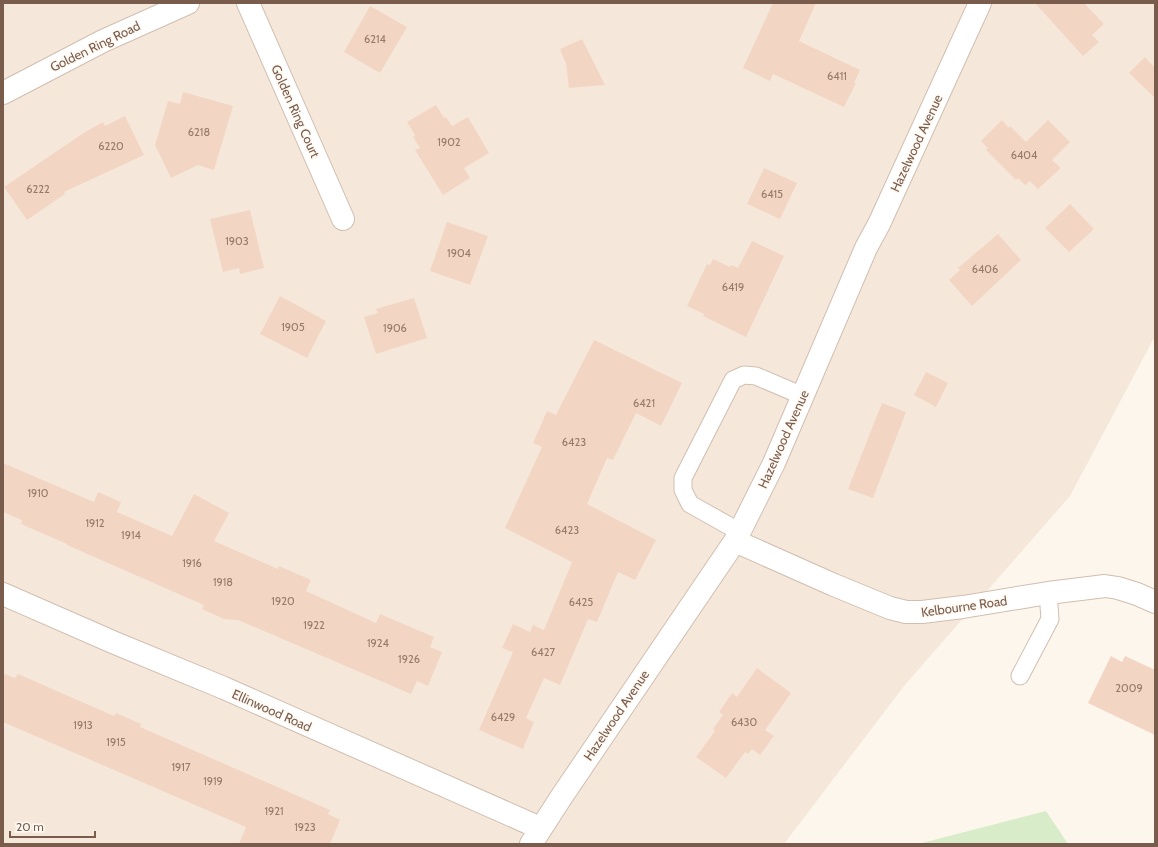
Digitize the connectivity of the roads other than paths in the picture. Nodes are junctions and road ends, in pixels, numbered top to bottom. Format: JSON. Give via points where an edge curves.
{"nodes":[{"id":1,"x":188,"y":3,"type":"edge"},
{"id":2,"x":248,"y":3,"type":"edge"},
{"id":3,"x":980,"y":3,"type":"edge"},
{"id":4,"x":3,"y":93,"type":"edge"},
{"id":5,"x":343,"y":219,"type":"dead end"},
{"id":6,"x":803,"y":396,"type":"junction"},
{"id":7,"x":738,"y":536,"type":"junction"},
{"id":8,"x":1048,"y":593,"type":"junction"},
{"id":9,"x":3,"y":594,"type":"edge"},
{"id":10,"x":1155,"y":602,"type":"edge"},
{"id":11,"x":1020,"y":676,"type":"dead end"},
{"id":12,"x":536,"y":836,"type":"edge"}],
"edges":[{"from":1,"to":4,"type":"street","name":"Golden Ring Road","via":[[104,41]]},
{"from":2,"to":5,"type":"street","name":"Golden Ring Court"},
{"from":3,"to":6,"type":"street","name":"Hazelwood Avenue","via":[[866,248]]},
{"from":6,"to":7,"type":"street","name":"Hazelwood Avenue"},
{"from":6,"to":7,"type":"lane","via":[[756,376],[744,375],[733,380],[683,478],[683,490],[690,504]]},
{"from":7,"to":8,"type":"street","name":"Kelbourne Road","via":[[834,585],[906,612],[956,608]]},
{"from":7,"to":12,"type":"street","name":"Hazelwood Avenue"},
{"from":8,"to":10,"type":"street","name":"Kelbourne Road","via":[[1105,586],[1137,594]]},
{"from":8,"to":11,"type":"lane","via":[[1050,619]]},
{"from":9,"to":12,"type":"street","name":"Ellinwood Road","via":[[224,688]]}]}
